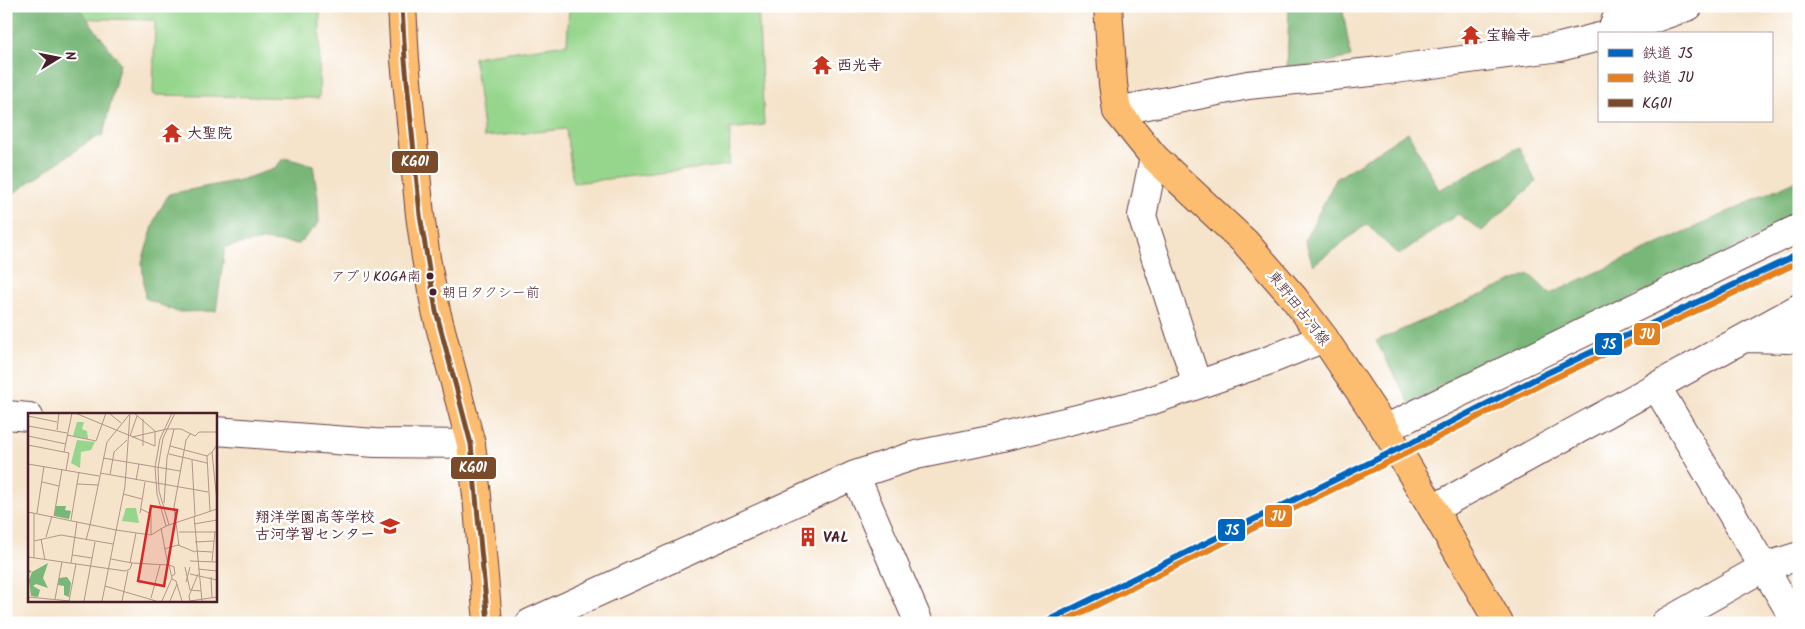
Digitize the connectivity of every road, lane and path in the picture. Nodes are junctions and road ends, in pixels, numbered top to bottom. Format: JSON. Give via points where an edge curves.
{"nodes":[{"id":1,"x":402,"y":6,"type":"edge"},
{"id":2,"x":1108,"y":6,"type":"edge"},
{"id":3,"x":1622,"y":6,"type":"edge"},
{"id":4,"x":1689,"y":6,"type":"edge"},
{"id":5,"x":1611,"y":32,"type":"edge"},
{"id":6,"x":1616,"y":32,"type":"edge"},
{"id":7,"x":1598,"y":37,"type":"edge"},
{"id":8,"x":1117,"y":111,"type":"junction"},
{"id":9,"x":1154,"y":156,"type":"junction"},
{"id":10,"x":1799,"y":228,"type":"edge"},
{"id":11,"x":1799,"y":308,"type":"edge"},
{"id":12,"x":1799,"y":335,"type":"edge"},
{"id":13,"x":1324,"y":338,"type":"junction"},
{"id":14,"x":1744,"y":338,"type":"junction"},
{"id":15,"x":1197,"y":384,"type":"junction"},
{"id":16,"x":1656,"y":386,"type":"junction"},
{"id":17,"x":6,"y":415,"type":"edge"},
{"id":18,"x":28,"y":417,"type":"edge"},
{"id":19,"x":1385,"y":429,"type":"junction"},
{"id":20,"x":216,"y":431,"type":"edge"},
{"id":21,"x":471,"y":444,"type":"junction"},
{"id":22,"x":855,"y":475,"type":"junction"},
{"id":23,"x":1433,"y":509,"type":"junction"},
{"id":24,"x":1799,"y":556,"type":"edge"},
{"id":25,"x":1764,"y":567,"type":"junction"},
{"id":26,"x":488,"y":623,"type":"edge"},
{"id":27,"x":530,"y":623,"type":"edge"},
{"id":28,"x":919,"y":623,"type":"edge"},
{"id":29,"x":1499,"y":623,"type":"edge"},
{"id":30,"x":1664,"y":623,"type":"edge"},
{"id":31,"x":1797,"y":623,"type":"edge"}],
"edges":[{"from":1,"to":21,"type":"main road","via":[[426,258],[436,311]]},
{"from":2,"to":8,"type":"main road"},
{"from":3,"to":5,"type":"street"},
{"from":4,"to":6,"type":"street"},
{"from":7,"to":8,"type":"street","via":[[1560,47],[1248,85]]},
{"from":8,"to":9,"type":"main road","name":"東野田古河線"},
{"from":9,"to":13,"type":"main road","name":"東野田古河線","via":[[1245,242]]},
{"from":9,"to":15,"type":"street","via":[[1142,216]]},
{"from":10,"to":19,"type":"street"},
{"from":11,"to":14,"type":"street"},
{"from":12,"to":14,"type":"street","via":[[1788,339]]},
{"from":13,"to":15,"type":"street","via":[[1267,362]]},
{"from":13,"to":19,"type":"main road","name":"東野田古河線"},
{"from":14,"to":16,"type":"street"},
{"from":15,"to":22,"type":"street","via":[[1147,402],[916,455]]},
{"from":16,"to":23,"type":"street"},
{"from":16,"to":25,"type":"street"},
{"from":17,"to":18,"type":"street"},
{"from":19,"to":23,"type":"main road","name":"東野田古河線"},
{"from":20,"to":21,"type":"street","via":[[375,443]]},
{"from":21,"to":26,"type":"main road"},
{"from":22,"to":27,"type":"street"},
{"from":22,"to":28,"type":"street"},
{"from":23,"to":29,"type":"main road","name":"東野田古河線"},
{"from":24,"to":25,"type":"street"},
{"from":25,"to":30,"type":"street"},
{"from":25,"to":31,"type":"street"}]}
